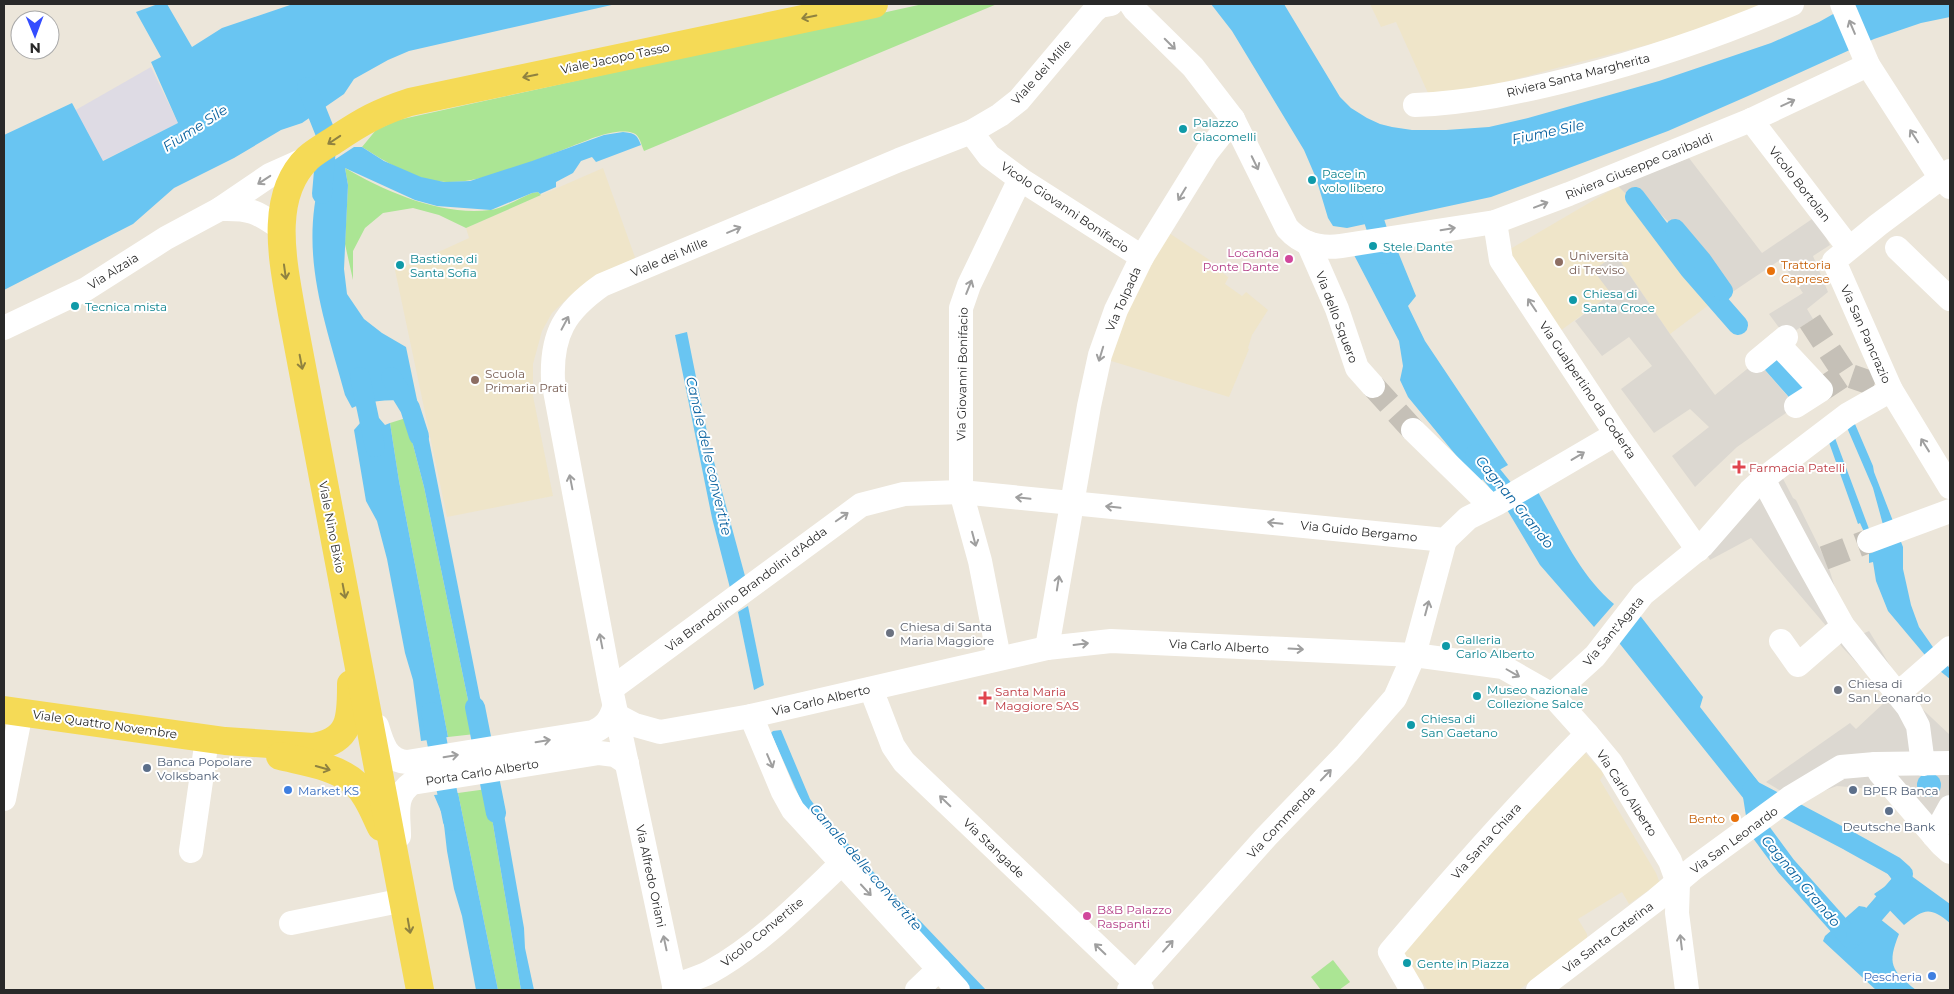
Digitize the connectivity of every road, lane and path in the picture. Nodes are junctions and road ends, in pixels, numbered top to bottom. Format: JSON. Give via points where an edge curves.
{"nodes":[{"id":1,"x":874,"y":4,"type":"edge"},
{"id":2,"x":1792,"y":4,"type":"edge"},
{"id":3,"x":1842,"y":4,"type":"edge"},
{"id":4,"x":1101,"y":6,"type":"edge"},
{"id":5,"x":1128,"y":6,"type":"edge"},
{"id":6,"x":1865,"y":58,"type":"junction"},
{"id":7,"x":1415,"y":105,"type":"dead end"},
{"id":8,"x":1233,"y":119,"type":"junction"},
{"id":9,"x":1751,"y":120,"type":"junction"},
{"id":10,"x":971,"y":132,"type":"junction"},
{"id":11,"x":308,"y":158,"type":"junction"},
{"id":12,"x":1947,"y":178,"type":"edge"},
{"id":13,"x":1020,"y":179,"type":"junction"},
{"id":14,"x":220,"y":209,"type":"junction"},
{"id":15,"x":1495,"y":222,"type":"junction"},
{"id":16,"x":282,"y":229,"type":"junction"},
{"id":17,"x":1324,"y":245,"type":"junction"},
{"id":18,"x":1897,"y":248,"type":"dead end"},
{"id":19,"x":1842,"y":255,"type":"junction"},
{"id":20,"x":1142,"y":258,"type":"junction"},
{"id":21,"x":1950,"y":299,"type":"edge"},
{"id":22,"x":4,"y":328,"type":"edge"},
{"id":23,"x":1757,"y":361,"type":"dead end"},
{"id":24,"x":1373,"y":386,"type":"tunnel mouth"},
{"id":25,"x":1891,"y":390,"type":"junction"},
{"id":26,"x":1796,"y":406,"type":"dead end"},
{"id":27,"x":1413,"y":430,"type":"tunnel mouth"},
{"id":28,"x":1616,"y":434,"type":"junction"},
{"id":29,"x":1770,"y":473,"type":"junction"},
{"id":30,"x":1950,"y":487,"type":"edge"},
{"id":31,"x":961,"y":492,"type":"junction"},
{"id":32,"x":1072,"y":504,"type":"junction"},
{"id":33,"x":1494,"y":505,"type":"junction"},
{"id":34,"x":1950,"y":510,"type":"edge"},
{"id":35,"x":1445,"y":540,"type":"junction"},
{"id":36,"x":1869,"y":541,"type":"tunnel mouth"},
{"id":37,"x":1698,"y":550,"type":"junction"},
{"id":38,"x":349,"y":617,"type":"junction"},
{"id":39,"x":1843,"y":626,"type":"junction"},
{"id":40,"x":1781,"y":641,"type":"dead end"},
{"id":41,"x":1047,"y":648,"type":"junction"},
{"id":42,"x":1944,"y":653,"type":"edge"},
{"id":43,"x":1414,"y":655,"type":"junction"},
{"id":44,"x":999,"y":658,"type":"junction"},
{"id":45,"x":360,"y":677,"type":"junction"},
{"id":46,"x":871,"y":689,"type":"junction"},
{"id":47,"x":1896,"y":693,"type":"junction"},
{"id":48,"x":1552,"y":695,"type":"junction"},
{"id":49,"x":614,"y":704,"type":"junction"},
{"id":50,"x":13,"y":711,"type":"edge"},
{"id":51,"x":751,"y":716,"type":"junction"},
{"id":52,"x":660,"y":732,"type":"junction"},
{"id":53,"x":1587,"y":734,"type":"junction"},
{"id":54,"x":216,"y":740,"type":"junction"},
{"id":55,"x":496,"y":759,"type":"junction"},
{"id":56,"x":627,"y":763,"type":"junction"},
{"id":57,"x":1950,"y":763,"type":"edge"},
{"id":58,"x":1875,"y":764,"type":"junction"},
{"id":59,"x":1923,"y":764,"type":"junction"},
{"id":60,"x":410,"y":773,"type":"junction"},
{"id":61,"x":4,"y":799,"type":"edge"},
{"id":62,"x":1950,"y":807,"type":"edge"},
{"id":63,"x":1942,"y":844,"type":"edge"},
{"id":64,"x":191,"y":851,"type":"dead end"},
{"id":65,"x":841,"y":864,"type":"junction"},
{"id":66,"x":400,"y":882,"type":"junction"},
{"id":67,"x":1678,"y":883,"type":"junction"},
{"id":68,"x":291,"y":923,"type":"dead end"},
{"id":69,"x":939,"y":969,"type":"junction"},
{"id":70,"x":675,"y":988,"type":"edge"},
{"id":71,"x":1135,"y":988,"type":"edge"},
{"id":72,"x":420,"y":990,"type":"edge"},
{"id":73,"x":917,"y":990,"type":"edge"},
{"id":74,"x":958,"y":990,"type":"edge"},
{"id":75,"x":1412,"y":990,"type":"edge"},
{"id":76,"x":1538,"y":990,"type":"edge"},
{"id":77,"x":1687,"y":990,"type":"edge"}],
"edges":[{"from":1,"to":11,"type":"main road","name":"Viale Jacopo Tasso","one_way":true,"via":[[410,102],[380,112]]},
{"from":2,"to":7,"type":"street","name":"Riviera Santa Margherita","via":[[1633,63],[1511,93]]},
{"from":6,"to":3,"type":"street","one_way":true},
{"from":4,"to":10,"type":"street","name":"Viale dei Mille","via":[[1019,100]]},
{"from":5,"to":8,"type":"street","one_way":true,"via":[[1193,68]]},
{"from":9,"to":6,"type":"street","name":"Riviera Giuseppe Garibaldi","one_way":true},
{"from":12,"to":6,"type":"street","one_way":true},
{"from":8,"to":17,"type":"street","one_way":true,"via":[[1287,228],[1296,238]]},
{"from":8,"to":20,"type":"street","name":"Via Tolpada","one_way":true,"via":[[1207,152]]},
{"from":15,"to":9,"type":"street","name":"Riviera Giuseppe Garibaldi","one_way":true},
{"from":9,"to":19,"type":"street","name":"Vicolo Bortolan"},
{"from":10,"to":13,"type":"street","name":"Vicolo Giovanni Bonifacio","via":[[990,156]]},
{"from":49,"to":10,"type":"street","name":"Viale dei Mille","one_way":true,"via":[[552,380],[553,348],[570,312],[602,285]]},
{"from":11,"to":14,"type":"street","name":"Via Alzaia","one_way":true,"via":[[270,175]]},
{"from":11,"to":16,"type":"main road","name":"Viale Nino Bixio","via":[[287,191]]},
{"from":12,"to":19,"type":"street"},
{"from":13,"to":20,"type":"street","name":"Vicolo Giovanni Bonifacio"},
{"from":31,"to":13,"type":"street","name":"Via Giovanni Bonifacio","one_way":true,"via":[[961,308]]},
{"from":14,"to":16,"type":"street","name":"Via Alzaia","via":[[255,211]]},
{"from":14,"to":22,"type":"street","name":"Via Alzaia","via":[[166,238],[86,289]]},
{"from":17,"to":15,"type":"street","name":"Riviera Giuseppe Garibaldi","one_way":true},
{"from":28,"to":15,"type":"street","name":"Via Gualpertino da Coderta","one_way":true,"via":[[1501,260]]},
{"from":16,"to":38,"type":"main road","name":"Viale Nino Bixio","one_way":true,"via":[[292,314]]},
{"from":17,"to":24,"type":"street","name":"Via dello Squero","via":[[1343,331],[1357,368]]},
{"from":18,"to":21,"type":"street"},
{"from":19,"to":25,"type":"street","name":"Via San Pancrazio"},
{"from":20,"to":32,"type":"street","name":"Via Tolpada","one_way":true,"via":[[1116,310],[1100,355]]},
{"from":23,"to":26,"type":"street","via":[[1782,341],[1821,390]]},
{"from":25,"to":29,"type":"street","name":"Via San Pancrazio","via":[[1847,415]]},
{"from":30,"to":25,"type":"street","one_way":true},
{"from":27,"to":33,"type":"street"},
{"from":33,"to":28,"type":"street","one_way":true},
{"from":28,"to":37,"type":"street","name":"Via Gualpertino da Coderta"},
{"from":29,"to":37,"type":"street","name":"Via San Pancrazio"},
{"from":29,"to":39,"type":"street","via":[[1804,556]]},
{"from":32,"to":31,"type":"street","name":"Via Brandolino Brandolini d'Adda","one_way":true},
{"from":31,"to":44,"type":"street","name":"Via Giovanni Bonifacio","one_way":true,"via":[[980,561]]},
{"from":49,"to":31,"type":"street","name":"Via Brandolino Brandolini d'Adda","one_way":true,"via":[[861,505],[904,494]]},
{"from":35,"to":32,"type":"street","name":"Via Guido Bergamo","one_way":true},
{"from":41,"to":32,"type":"street","name":"Via Tolpada","one_way":true},
{"from":33,"to":35,"type":"street","via":[[1468,518]]},
{"from":34,"to":36,"type":"street"},
{"from":43,"to":35,"type":"street","name":"Via Commenda","one_way":true},
{"from":37,"to":48,"type":"street","name":"Via Sant'Agata","via":[[1644,594],[1595,656]]},
{"from":38,"to":45,"type":"main road","name":"Viale Nino Bixio"},
{"from":38,"to":54,"type":"main road","name":"Viale Quattro Novembre","via":[[351,712],[342,732],[327,744],[313,747]]},
{"from":39,"to":40,"type":"street","via":[[1798,665]]},
{"from":39,"to":47,"type":"street"},
{"from":41,"to":43,"type":"street","name":"Via Carlo Alberto","one_way":true,"via":[[1111,641]]},
{"from":41,"to":44,"type":"street","name":"Via Carlo Alberto"},
{"from":42,"to":47,"type":"street"},
{"from":43,"to":48,"type":"street","name":"Via Carlo Alberto","one_way":true,"via":[[1503,667]]},
{"from":71,"to":43,"type":"street","name":"Via Commenda","one_way":true,"via":[[1266,837],[1371,727],[1395,698]]},
{"from":44,"to":46,"type":"street","name":"Via Carlo Alberto"},
{"from":45,"to":60,"type":"street","via":[[383,745],[390,756]]},
{"from":45,"to":66,"type":"main road","name":"Viale Nino Bixio"},
{"from":46,"to":51,"type":"street","name":"Via Carlo Alberto"},
{"from":71,"to":46,"type":"street","name":"Via Stangade","one_way":true,"via":[[904,762],[893,746]]},
{"from":47,"to":59,"type":"street","via":[[1918,726]]},
{"from":48,"to":53,"type":"street","name":"Via Carlo Alberto"},
{"from":49,"to":52,"type":"street","name":"Via Carlo Alberto","via":[[635,725]]},
{"from":55,"to":49,"type":"street","name":"Porta Carlo Alberto","one_way":true,"via":[[600,729],[609,721]]},
{"from":49,"to":56,"type":"street"},
{"from":50,"to":54,"type":"main road","name":"Viale Quattro Novembre"},
{"from":50,"to":61,"type":"street"},
{"from":51,"to":52,"type":"street","name":"Via Carlo Alberto"},
{"from":51,"to":65,"type":"street","one_way":true,"via":[[793,810]]},
{"from":52,"to":56,"type":"street"},
{"from":53,"to":67,"type":"street","name":"Via Carlo Alberto","via":[[1611,763],[1670,861]]},
{"from":53,"to":75,"type":"street","name":"Via Santa Chiara","via":[[1528,793],[1390,952]]},
{"from":54,"to":64,"type":"street"},
{"from":54,"to":66,"type":"main road","name":"Viale Quattro Novembre","one_way":true,"via":[[326,768],[355,783],[365,795]]},
{"from":55,"to":56,"type":"street","name":"Porta Carlo Alberto","via":[[599,753],[615,755]]},
{"from":55,"to":60,"type":"street","name":"Porta Carlo Alberto"},
{"from":70,"to":56,"type":"street","name":"Via Alfredo Oriani","one_way":true},
{"from":57,"to":59,"type":"street","name":"Via San Leonardo"},
{"from":58,"to":59,"type":"street","name":"Via San Leonardo"},
{"from":58,"to":63,"type":"street"},
{"from":58,"to":67,"type":"street","name":"Via San Leonardo","via":[[1841,767],[1790,798]]},
{"from":60,"to":66,"type":"street","name":"Porta Carlo Alberto","via":[[399,798]]},
{"from":62,"to":63,"type":"street"},
{"from":65,"to":69,"type":"street","one_way":true},
{"from":65,"to":70,"type":"street","name":"Vicolo Convertite","via":[[735,956],[709,973]]},
{"from":66,"to":68,"type":"street"},
{"from":66,"to":72,"type":"main road","name":"Viale Nino Bixio","one_way":true},
{"from":67,"to":76,"type":"street","name":"Via Santa Caterina"},
{"from":77,"to":67,"type":"street","one_way":true,"via":[[1677,913]]},
{"from":69,"to":73,"type":"street"},
{"from":69,"to":74,"type":"street"}]}
